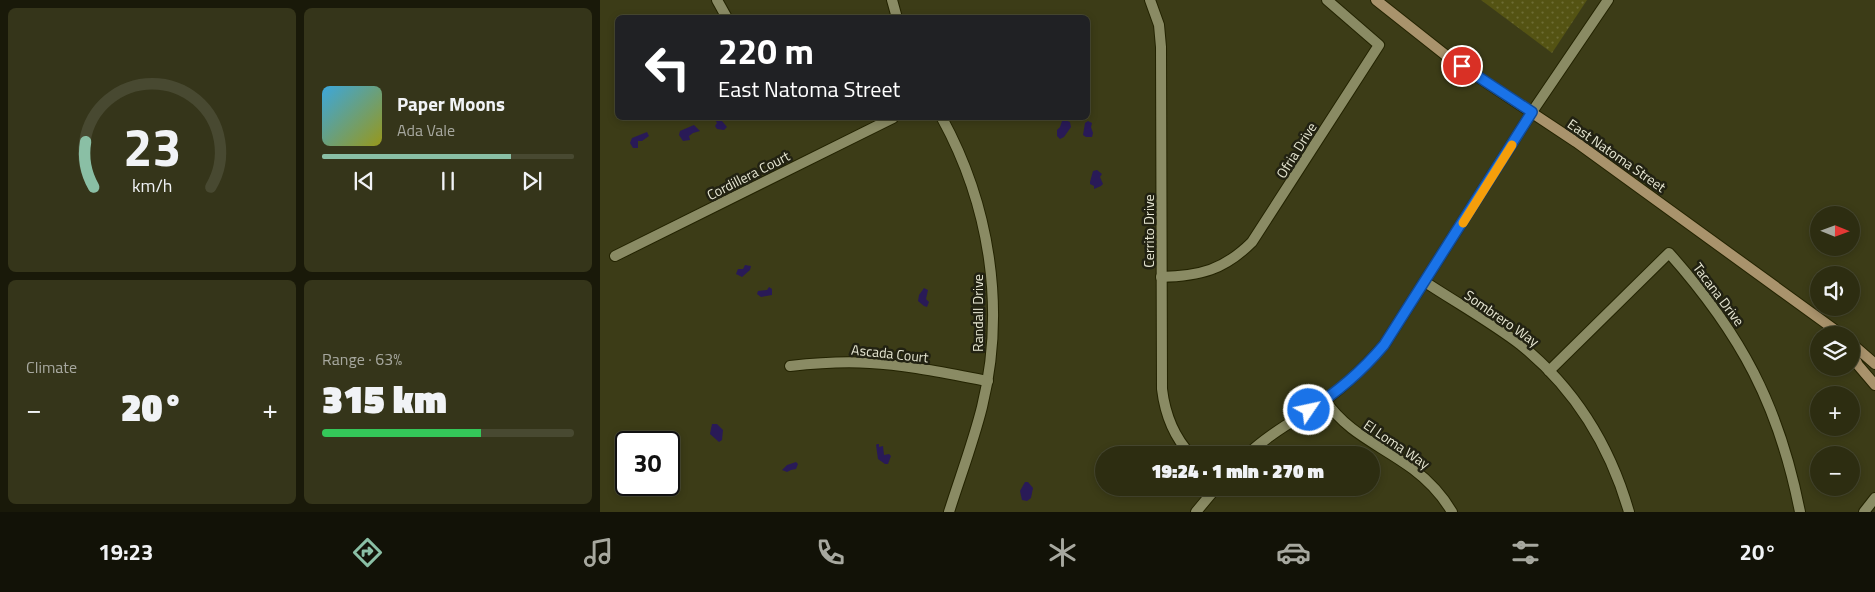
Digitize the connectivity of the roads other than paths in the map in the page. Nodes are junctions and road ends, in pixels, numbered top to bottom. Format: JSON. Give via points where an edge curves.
{"nodes":[{"id":1,"x":717,"y":0,"type":"edge"},
{"id":2,"x":892,"y":0,"type":"edge"},
{"id":3,"x":1150,"y":0,"type":"edge"},
{"id":4,"x":1327,"y":0,"type":"edge"},
{"id":5,"x":1376,"y":0,"type":"edge"},
{"id":6,"x":1608,"y":0,"type":"edge"},
{"id":7,"x":725,"y":15,"type":"edge"},
{"id":8,"x":896,"y":15,"type":"edge"},
{"id":9,"x":1532,"y":112,"type":"junction"},
{"id":10,"x":889,"y":120,"type":"edge"},
{"id":11,"x":943,"y":120,"type":"edge"},
{"id":12,"x":616,"y":256,"type":"dead end"},
{"id":13,"x":1161,"y":277,"type":"junction"},
{"id":14,"x":1425,"y":282,"type":"junction"},
{"id":15,"x":1830,"y":326,"type":"edge"},
{"id":16,"x":1860,"y":351,"type":"edge"},
{"id":17,"x":1875,"y":364,"type":"edge"},
{"id":18,"x":790,"y":366,"type":"dead end"},
{"id":19,"x":1860,"y":367,"type":"edge"},
{"id":20,"x":1549,"y":371,"type":"junction"},
{"id":21,"x":988,"y":381,"type":"junction"},
{"id":22,"x":1875,"y":385,"type":"edge"},
{"id":23,"x":1325,"y":400,"type":"junction"},
{"id":24,"x":1184,"y":446,"type":"edge"},
{"id":25,"x":1258,"y":446,"type":"edge"},
{"id":26,"x":1209,"y":496,"type":"edge"},
{"id":27,"x":1875,"y":498,"type":"edge"},
{"id":28,"x":949,"y":512,"type":"edge"},
{"id":29,"x":1196,"y":512,"type":"edge"},
{"id":30,"x":1452,"y":512,"type":"edge"},
{"id":31,"x":1629,"y":512,"type":"edge"},
{"id":32,"x":1800,"y":512,"type":"edge"},
{"id":33,"x":1864,"y":512,"type":"edge"}],
"edges":[{"from":1,"to":7,"type":"street"},
{"from":2,"to":8,"type":"street"},
{"from":3,"to":13,"type":"street","name":"Cerrito Drive","via":[[1159,25],[1161,47]]},
{"from":4,"to":13,"type":"street","name":"Ofria Drive","via":[[1379,45],[1252,242],[1236,257],[1206,272],[1185,277]]},
{"from":5,"to":9,"type":"main road","name":"East Natoma Street","via":[[1448,57]]},
{"from":6,"to":9,"type":"street"},
{"from":9,"to":14,"type":"street"},
{"from":9,"to":15,"type":"main road","name":"East Natoma Street"},
{"from":10,"to":12,"type":"street","name":"Cordillera Court"},
{"from":11,"to":21,"type":"street","name":"Randall Drive","via":[[973,187],[987,241],[994,310]]},
{"from":13,"to":24,"type":"street","name":"Cerrito Drive","via":[[1163,400],[1174,432]]},
{"from":14,"to":20,"type":"street","name":"Sombrero Way","via":[[1503,332]]},
{"from":14,"to":23,"type":"street","via":[[1384,345],[1367,365]]},
{"from":16,"to":17,"type":"main road"},
{"from":18,"to":21,"type":"street","name":"Ascada Court","via":[[871,363]]},
{"from":19,"to":22,"type":"main road"},
{"from":20,"to":31,"type":"street","name":"Sombrero Way","via":[[1596,432]]},
{"from":20,"to":32,"type":"street","name":"Tacana Drive","via":[[1669,253],[1718,312],[1757,377],[1784,447]]},
{"from":21,"to":28,"type":"street","name":"Randall Drive","via":[[975,434]]},
{"from":23,"to":25,"type":"street"},
{"from":23,"to":30,"type":"street","name":"El Loma Way","via":[[1346,425],[1430,484]]},
{"from":26,"to":29,"type":"street"},
{"from":27,"to":33,"type":"street"}]}
